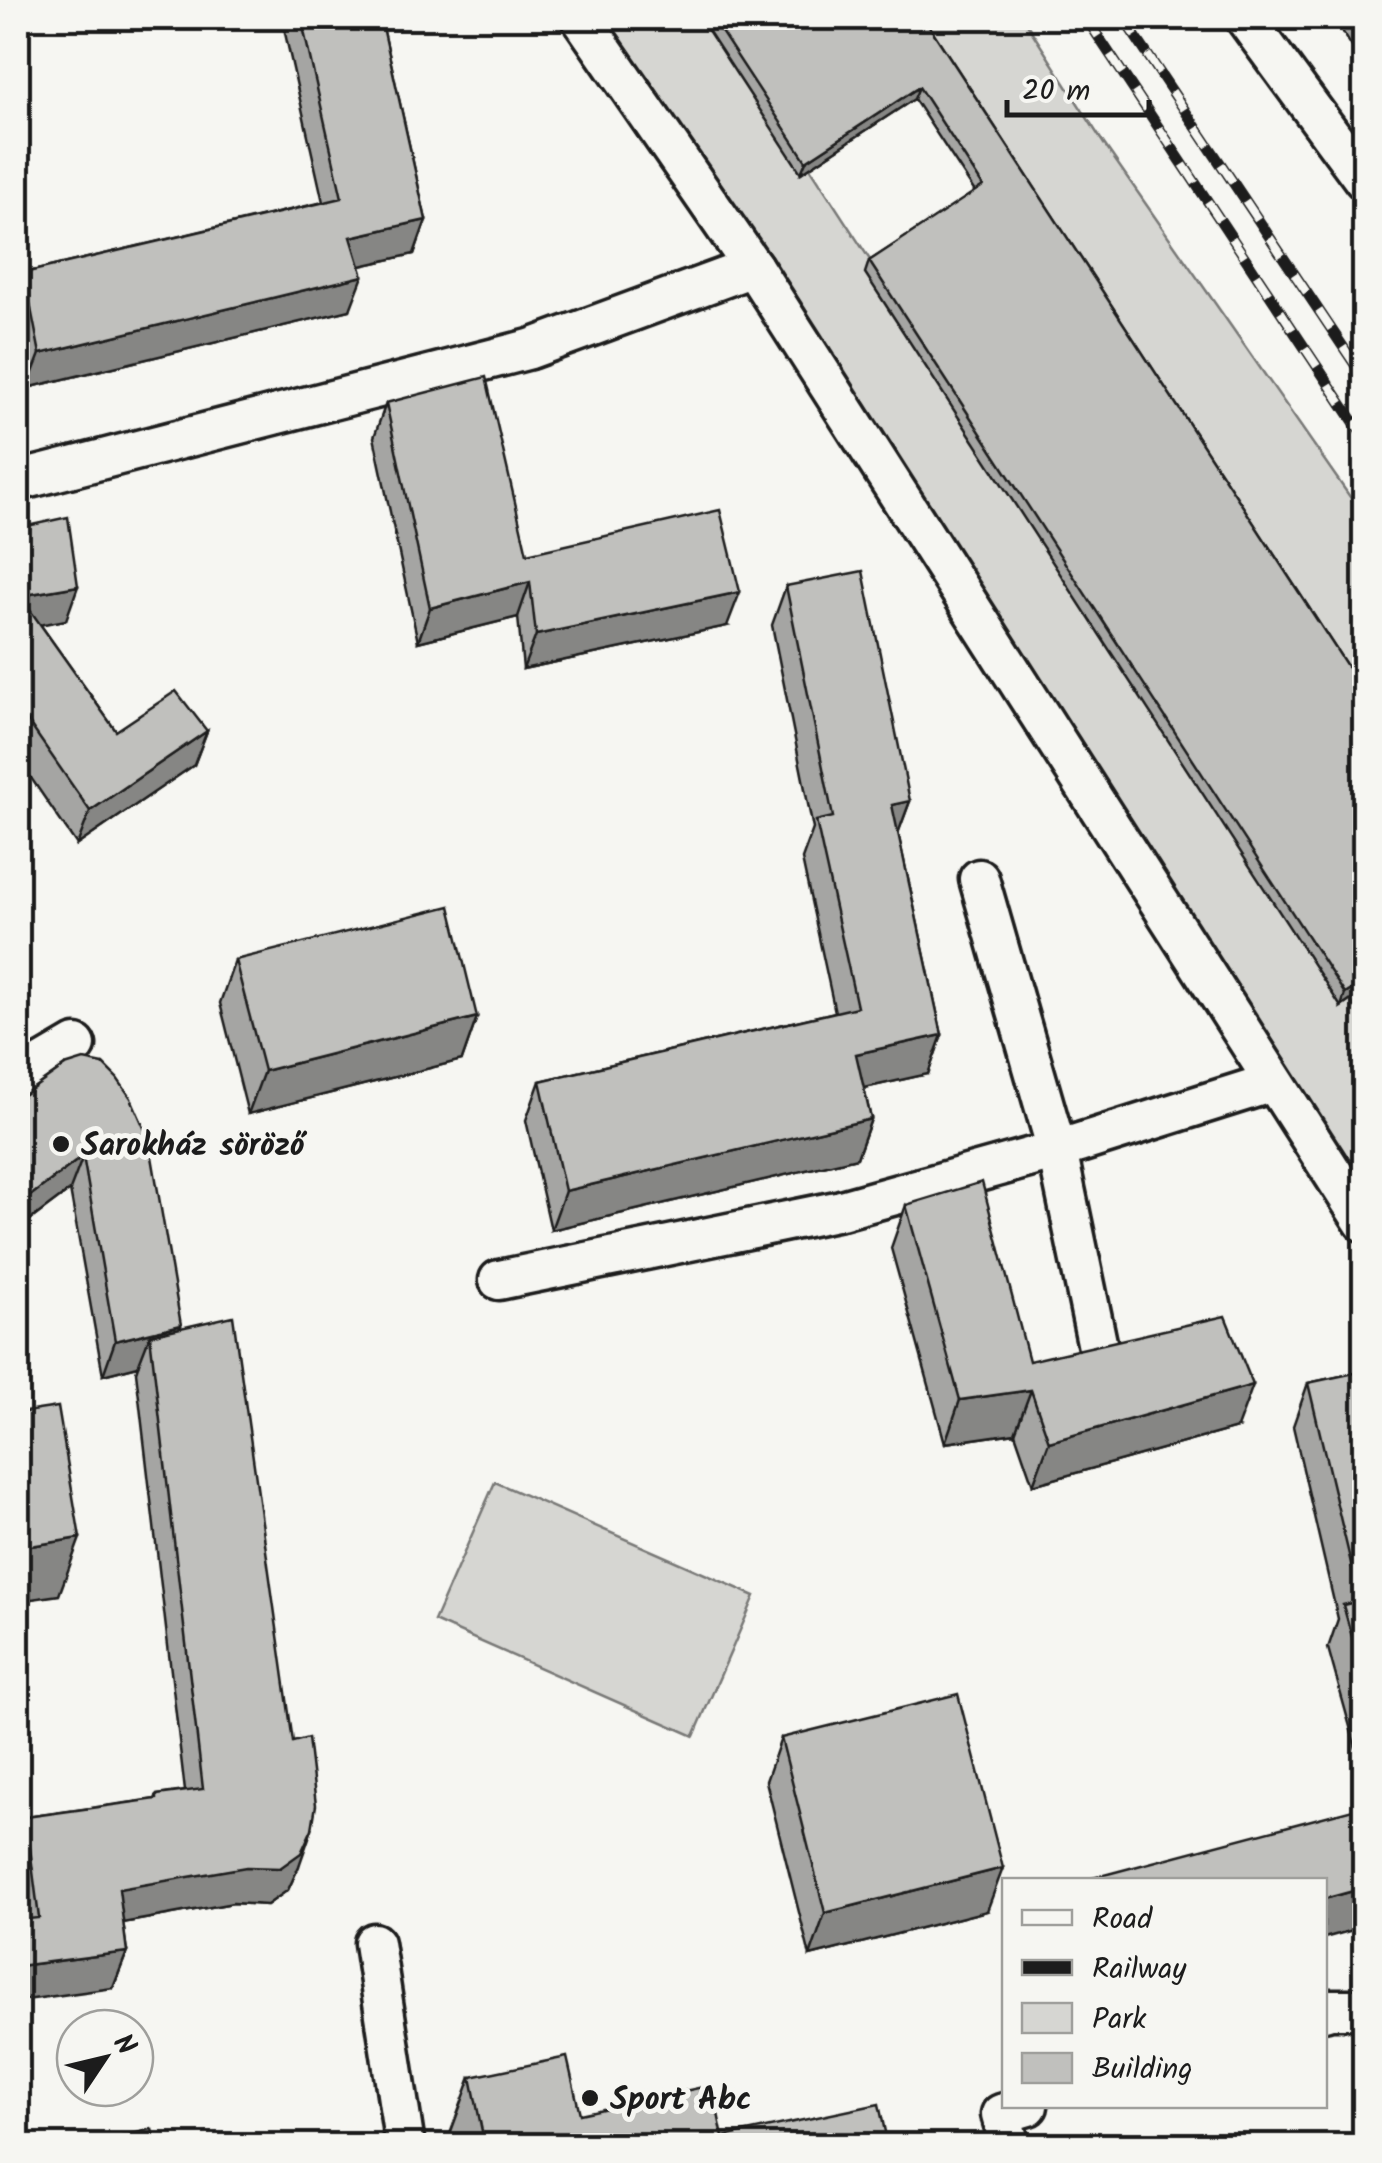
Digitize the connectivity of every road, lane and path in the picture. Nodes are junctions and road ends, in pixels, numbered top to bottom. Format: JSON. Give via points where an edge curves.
{"nodes":[{"id":1,"x":582,"y":18,"type":"edge"},
{"id":2,"x":1245,"y":18,"type":"edge"},
{"id":3,"x":1364,"y":180,"type":"edge"},
{"id":4,"x":754,"y":267,"type":"junction"},
{"id":5,"x":18,"y":481,"type":"edge"},
{"id":6,"x":979,"y":879,"type":"dead end"},
{"id":7,"x":76,"y":1045,"type":"dead end"},
{"id":8,"x":18,"y":1079,"type":"edge"},
{"id":9,"x":1273,"y":1082,"type":"junction"},
{"id":10,"x":1057,"y":1150,"type":"junction"},
{"id":11,"x":1364,"y":1222,"type":"edge"},
{"id":12,"x":499,"y":1280,"type":"dead end"},
{"id":13,"x":1100,"y":1357,"type":"edge"},
{"id":14,"x":374,"y":1943,"type":"dead end"},
{"id":15,"x":1364,"y":2009,"type":"edge"},
{"id":16,"x":1327,"y":2011,"type":"edge"},
{"id":17,"x":1021,"y":2108,"type":"edge"},
{"id":18,"x":405,"y":2146,"type":"edge"},
{"id":19,"x":1010,"y":2146,"type":"edge"}],
"edges":[{"from":1,"to":4,"type":"street"},
{"from":2,"to":3,"type":"street"},
{"from":4,"to":5,"type":"street","via":[[530,349]]},
{"from":4,"to":9,"type":"street"},
{"from":6,"to":10,"type":"street"},
{"from":7,"to":8,"type":"street"},
{"from":9,"to":10,"type":"street"},
{"from":9,"to":11,"type":"street"},
{"from":10,"to":12,"type":"street","via":[[841,1210]]},
{"from":10,"to":13,"type":"street"},
{"from":14,"to":18,"type":"street"},
{"from":15,"to":16,"type":"street"},
{"from":17,"to":19,"type":"street","via":[[1001,2114]]}]}
